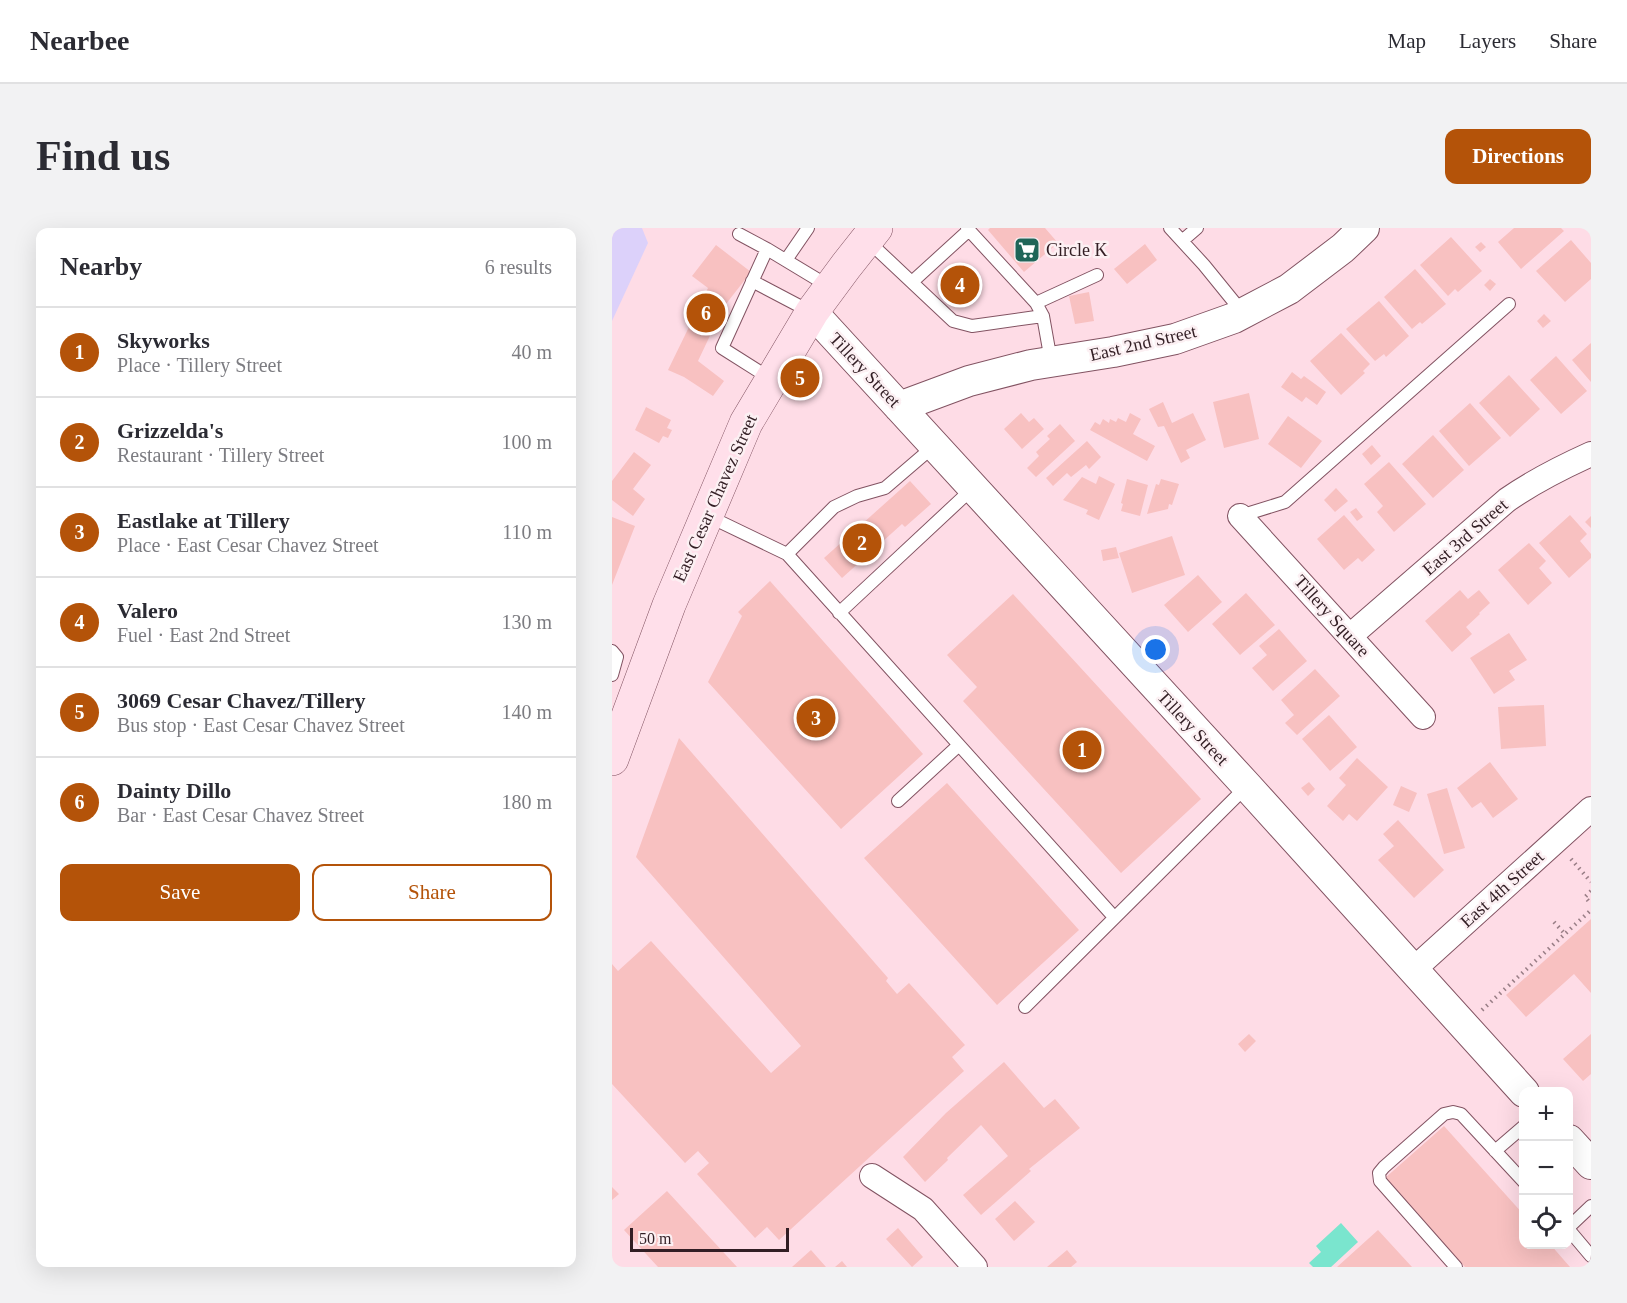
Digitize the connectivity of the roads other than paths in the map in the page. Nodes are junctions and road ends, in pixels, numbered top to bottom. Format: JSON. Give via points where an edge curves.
{"nodes":[{"id":1,"x":808,"y":228,"type":"edge"},
{"id":2,"x":1170,"y":228,"type":"edge"},
{"id":3,"x":1197,"y":228,"type":"edge"},
{"id":4,"x":1364,"y":228,"type":"edge"},
{"id":5,"x":968,"y":229,"type":"edge"},
{"id":6,"x":739,"y":234,"type":"dead end"},
{"id":7,"x":872,"y":234,"type":"edge"},
{"id":8,"x":1182,"y":241,"type":"junction"},
{"id":9,"x":766,"y":249,"type":"junction"},
{"id":10,"x":786,"y":261,"type":"junction"},
{"id":11,"x":1096,"y":275,"type":"dead end"},
{"id":12,"x":752,"y":281,"type":"junction"},
{"id":13,"x":912,"y":282,"type":"junction"},
{"id":14,"x":821,"y":300,"type":"junction"},
{"id":15,"x":1036,"y":303,"type":"junction"},
{"id":16,"x":1509,"y":304,"type":"dead end"},
{"id":17,"x":1243,"y":313,"type":"junction"},
{"id":18,"x":1042,"y":316,"type":"junction"},
{"id":19,"x":1051,"y":362,"type":"junction"},
{"id":20,"x":772,"y":379,"type":"junction"},
{"id":21,"x":899,"y":407,"type":"junction"},
{"id":22,"x":934,"y":446,"type":"junction"},
{"id":23,"x":1591,"y":454,"type":"edge"},
{"id":24,"x":973,"y":488,"type":"junction"},
{"id":25,"x":706,"y":516,"type":"junction"},
{"id":26,"x":1240,"y":516,"type":"joint"},
{"id":27,"x":787,"y":554,"type":"junction"},
{"id":28,"x":839,"y":613,"type":"junction"},
{"id":29,"x":1350,"y":636,"type":"junction"},
{"id":30,"x":612,"y":651,"type":"edge"},
{"id":31,"x":612,"y":675,"type":"edge"},
{"id":32,"x":1424,"y":717,"type":"dead end"},
{"id":33,"x":614,"y":745,"type":"edge"},
{"id":34,"x":959,"y":745,"type":"junction"},
{"id":35,"x":1247,"y":786,"type":"junction"},
{"id":36,"x":898,"y":801,"type":"dead end"},
{"id":37,"x":1591,"y":808,"type":"edge"},
{"id":38,"x":1114,"y":917,"type":"junction"},
{"id":39,"x":1413,"y":970,"type":"junction"},
{"id":40,"x":1025,"y":1007,"type":"dead end"},
{"id":41,"x":1519,"y":1087,"type":"edge"},
{"id":42,"x":1519,"y":1130,"type":"edge"},
{"id":43,"x":1570,"y":1141,"type":"edge"},
{"id":44,"x":1496,"y":1151,"type":"junction"},
{"id":45,"x":1591,"y":1164,"type":"edge"},
{"id":46,"x":872,"y":1176,"type":"dead end"},
{"id":47,"x":1519,"y":1176,"type":"edge"},
{"id":48,"x":1591,"y":1206,"type":"edge"},
{"id":49,"x":1573,"y":1225,"type":"edge"},
{"id":50,"x":1573,"y":1234,"type":"edge"},
{"id":51,"x":1591,"y":1256,"type":"edge"},
{"id":52,"x":975,"y":1267,"type":"edge"},
{"id":53,"x":1456,"y":1267,"type":"edge"}],
"edges":[{"from":1,"to":10,"type":"lane"},
{"from":2,"to":8,"type":"lane"},
{"from":3,"to":8,"type":"lane"},
{"from":4,"to":17,"type":"street","name":"East 2nd Street","via":[[1289,289]]},
{"from":5,"to":13,"type":"lane"},
{"from":5,"to":15,"type":"lane"},
{"from":6,"to":9,"type":"lane"},
{"from":7,"to":13,"type":"lane"},
{"from":7,"to":14,"type":"main road","name":"East Cesar Chavez Street"},
{"from":8,"to":17,"type":"lane"},
{"from":9,"to":10,"type":"lane"},
{"from":9,"to":12,"type":"lane"},
{"from":10,"to":14,"type":"lane"},
{"from":11,"to":15,"type":"lane"},
{"from":12,"to":14,"type":"lane"},
{"from":12,"to":20,"type":"lane","via":[[722,348]]},
{"from":13,"to":18,"type":"lane","via":[[954,321],[972,326]]},
{"from":14,"to":20,"type":"main road","name":"East Cesar Chavez Street"},
{"from":14,"to":21,"type":"street","name":"Tillery Street"},
{"from":15,"to":18,"type":"lane"},
{"from":16,"to":26,"type":"lane","via":[[1285,502]]},
{"from":17,"to":19,"type":"street","name":"East 2nd Street","via":[[1175,339]]},
{"from":18,"to":19,"type":"lane"},
{"from":19,"to":21,"type":"street","name":"East 2nd Street","via":[[969,381]]},
{"from":20,"to":25,"type":"main road","name":"East Cesar Chavez Street","via":[[746,423]]},
{"from":21,"to":22,"type":"street","name":"Tillery Street"},
{"from":22,"to":24,"type":"street","name":"Tillery Street"},
{"from":22,"to":27,"type":"lane","via":[[885,488],[834,507]]},
{"from":23,"to":29,"type":"street","name":"East 3rd Street","via":[[1552,471],[1507,500]]},
{"from":24,"to":28,"type":"lane"},
{"from":24,"to":35,"type":"street","name":"Tillery Street"},
{"from":25,"to":27,"type":"lane"},
{"from":25,"to":33,"type":"main road","name":"East Cesar Chavez Street"},
{"from":26,"to":29,"type":"street","name":"Tillery Square"},
{"from":27,"to":28,"type":"lane"},
{"from":28,"to":34,"type":"lane"},
{"from":29,"to":32,"type":"street","name":"Tillery Square"},
{"from":30,"to":31,"type":"lane","via":[[617,657]]},
{"from":34,"to":36,"type":"lane"},
{"from":34,"to":38,"type":"lane"},
{"from":35,"to":38,"type":"lane"},
{"from":35,"to":39,"type":"street","name":"Tillery Street"},
{"from":37,"to":39,"type":"street","name":"East 4th Street"},
{"from":38,"to":40,"type":"lane"},
{"from":39,"to":41,"type":"street","name":"Tillery Street"},
{"from":42,"to":44,"type":"lane"},
{"from":43,"to":45,"type":"street"},
{"from":44,"to":47,"type":"lane"},
{"from":44,"to":53,"type":"lane","via":[[1461,1114],[1453,1112],[1444,1114],[1379,1173],[1380,1181]]},
{"from":46,"to":52,"type":"street","via":[[923,1209]]},
{"from":48,"to":49,"type":"lane"},
{"from":50,"to":51,"type":"lane"}]}
